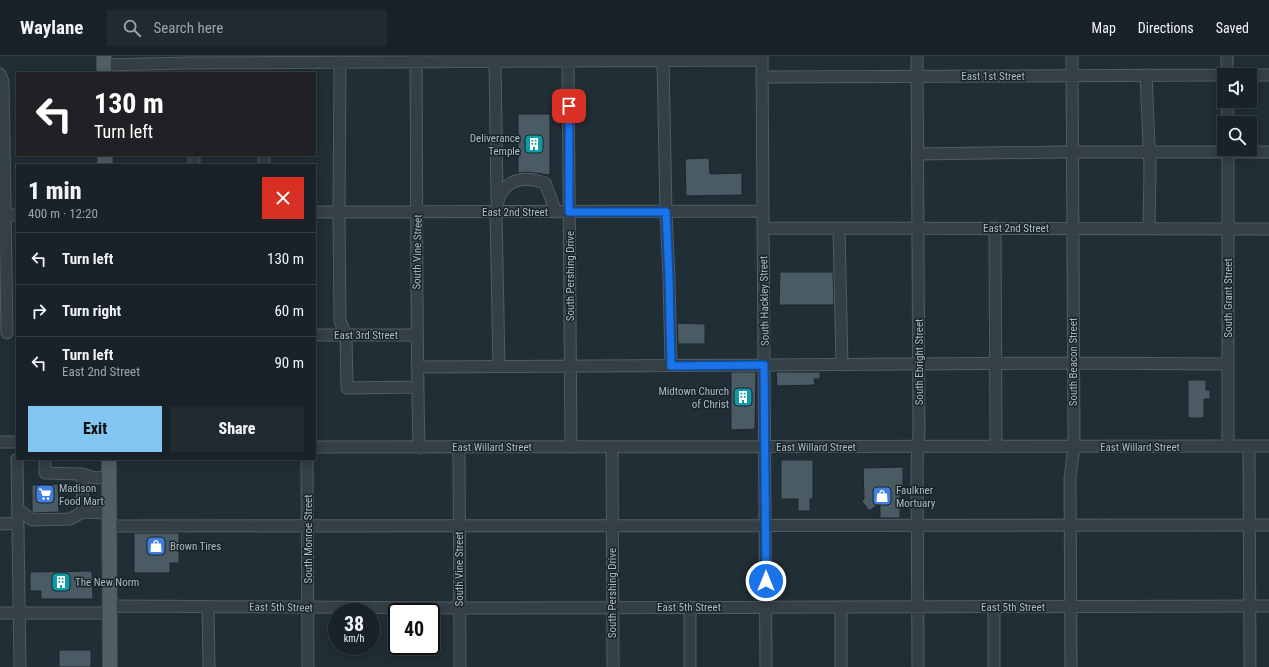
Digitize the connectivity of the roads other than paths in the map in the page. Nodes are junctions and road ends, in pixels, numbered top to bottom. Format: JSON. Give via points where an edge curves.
{"nodes":[{"id":1,"x":916,"y":56,"type":"edge"},
{"id":2,"x":1072,"y":56,"type":"edge"},
{"id":3,"x":1227,"y":56,"type":"edge"},
{"id":4,"x":568,"y":58,"type":"edge"},
{"id":5,"x":762,"y":58,"type":"edge"},
{"id":6,"x":416,"y":59,"type":"edge"},
{"id":7,"x":663,"y":60,"type":"junction"},
{"id":8,"x":495,"y":61,"type":"junction"},
{"id":9,"x":340,"y":62,"type":"junction"},
{"id":10,"x":190,"y":64,"type":"edge"},
{"id":11,"x":263,"y":64,"type":"edge"},
{"id":12,"x":104,"y":65,"type":"edge"},
{"id":13,"x":1227,"y":68,"type":"edge"},
{"id":14,"x":0,"y":74,"type":"edge"},
{"id":15,"x":1146,"y":75,"type":"junction"},
{"id":16,"x":1217,"y":75,"type":"edge"},
{"id":17,"x":1257,"y":75,"type":"edge"},
{"id":18,"x":1269,"y":75,"type":"edge"},
{"id":19,"x":917,"y":76,"type":"junction"},
{"id":20,"x":1072,"y":76,"type":"junction"},
{"id":21,"x":762,"y":77,"type":"junction"},
{"id":22,"x":1217,"y":151,"type":"edge"},
{"id":23,"x":1072,"y":152,"type":"junction"},
{"id":24,"x":1149,"y":152,"type":"junction"},
{"id":25,"x":1257,"y":152,"type":"edge"},
{"id":26,"x":1269,"y":152,"type":"edge"},
{"id":27,"x":917,"y":154,"type":"junction"},
{"id":28,"x":1228,"y":156,"type":"edge"},
{"id":29,"x":498,"y":200,"type":"junction"},
{"id":30,"x":762,"y":211,"type":"junction"},
{"id":31,"x":316,"y":212,"type":"edge"},
{"id":32,"x":339,"y":212,"type":"junction"},
{"id":33,"x":496,"y":212,"type":"junction"},
{"id":34,"x":555,"y":212,"type":"junction"},
{"id":35,"x":569,"y":212,"type":"junction"},
{"id":36,"x":666,"y":212,"type":"junction"},
{"id":37,"x":418,"y":213,"type":"junction"},
{"id":38,"x":2,"y":215,"type":"edge"},
{"id":39,"x":16,"y":215,"type":"edge"},
{"id":40,"x":763,"y":228,"type":"junction"},
{"id":41,"x":839,"y":228,"type":"junction"},
{"id":42,"x":918,"y":228,"type":"junction"},
{"id":43,"x":995,"y":228,"type":"junction"},
{"id":44,"x":1073,"y":229,"type":"junction"},
{"id":45,"x":1149,"y":229,"type":"junction"},
{"id":46,"x":1228,"y":229,"type":"junction"},
{"id":47,"x":1269,"y":229,"type":"edge"},
{"id":48,"x":8,"y":333,"type":"edge"},
{"id":49,"x":316,"y":335,"type":"edge"},
{"id":50,"x":346,"y":335,"type":"junction"},
{"id":51,"x":417,"y":335,"type":"junction"},
{"id":52,"x":1073,"y":363,"type":"junction"},
{"id":53,"x":919,"y":364,"type":"junction"},
{"id":54,"x":996,"y":364,"type":"junction"},
{"id":55,"x":1228,"y":364,"type":"junction"},
{"id":56,"x":764,"y":365,"type":"junction"},
{"id":57,"x":842,"y":365,"type":"junction"},
{"id":58,"x":570,"y":366,"type":"junction"},
{"id":59,"x":671,"y":366,"type":"junction"},
{"id":60,"x":417,"y":367,"type":"junction"},
{"id":61,"x":499,"y":367,"type":"junction"},
{"id":62,"x":418,"y":387,"type":"junction"},
{"id":63,"x":0,"y":442,"type":"edge"},
{"id":64,"x":16,"y":442,"type":"edge"},
{"id":65,"x":1228,"y":446,"type":"junction"},
{"id":66,"x":1249,"y":446,"type":"junction"},
{"id":67,"x":1269,"y":446,"type":"edge"},
{"id":68,"x":316,"y":447,"type":"edge"},
{"id":69,"x":571,"y":447,"type":"junction"},
{"id":70,"x":612,"y":447,"type":"junction"},
{"id":71,"x":765,"y":447,"type":"junction"},
{"id":72,"x":919,"y":447,"type":"junction"},
{"id":73,"x":996,"y":447,"type":"junction"},
{"id":74,"x":1074,"y":447,"type":"junction"},
{"id":75,"x":419,"y":448,"type":"junction"},
{"id":76,"x":459,"y":448,"type":"junction"},
{"id":77,"x":17,"y":460,"type":"edge"},
{"id":78,"x":45,"y":460,"type":"edge"},
{"id":79,"x":109,"y":460,"type":"edge"},
{"id":80,"x":308,"y":460,"type":"edge"},
{"id":81,"x":82,"y":474,"type":"junction"},
{"id":82,"x":109,"y":477,"type":"junction"},
{"id":83,"x":18,"y":509,"type":"junction"},
{"id":84,"x":83,"y":512,"type":"junction"},
{"id":85,"x":109,"y":519,"type":"junction"},
{"id":86,"x":18,"y":523,"type":"junction"},
{"id":87,"x":0,"y":524,"type":"edge"},
{"id":88,"x":1269,"y":525,"type":"edge"},
{"id":89,"x":612,"y":526,"type":"junction"},
{"id":90,"x":765,"y":526,"type":"junction"},
{"id":91,"x":1070,"y":526,"type":"junction"},
{"id":92,"x":1249,"y":526,"type":"junction"},
{"id":93,"x":308,"y":527,"type":"junction"},
{"id":94,"x":459,"y":527,"type":"junction"},
{"id":95,"x":917,"y":527,"type":"junction"},
{"id":96,"x":208,"y":606,"type":"junction"},
{"id":97,"x":1249,"y":606,"type":"junction"},
{"id":98,"x":1269,"y":606,"type":"edge"},
{"id":99,"x":612,"y":607,"type":"junction"},
{"id":100,"x":690,"y":607,"type":"junction"},
{"id":101,"x":766,"y":607,"type":"junction"},
{"id":102,"x":841,"y":607,"type":"junction"},
{"id":103,"x":918,"y":607,"type":"junction"},
{"id":104,"x":994,"y":607,"type":"junction"},
{"id":105,"x":1071,"y":607,"type":"junction"},
{"id":106,"x":308,"y":608,"type":"junction"},
{"id":107,"x":460,"y":608,"type":"junction"},
{"id":108,"x":110,"y":609,"type":"junction"},
{"id":109,"x":0,"y":613,"type":"edge"},
{"id":110,"x":20,"y":613,"type":"junction"},
{"id":111,"x":20,"y":667,"type":"edge"},
{"id":112,"x":110,"y":667,"type":"edge"},
{"id":113,"x":209,"y":667,"type":"edge"},
{"id":114,"x":308,"y":667,"type":"edge"},
{"id":115,"x":460,"y":667,"type":"edge"},
{"id":116,"x":613,"y":667,"type":"edge"},
{"id":117,"x":690,"y":667,"type":"edge"},
{"id":118,"x":766,"y":667,"type":"edge"},
{"id":119,"x":841,"y":667,"type":"edge"},
{"id":120,"x":918,"y":667,"type":"edge"},
{"id":121,"x":994,"y":667,"type":"edge"},
{"id":122,"x":1071,"y":667,"type":"edge"},
{"id":123,"x":1250,"y":667,"type":"edge"}],
"edges":[{"from":1,"to":19,"type":"street","name":"South Ebright Street"},
{"from":2,"to":20,"type":"street","name":"South Beacon Street"},
{"from":3,"to":13,"type":"street"},
{"from":4,"to":7,"type":"street"},
{"from":4,"to":8,"type":"street"},
{"from":4,"to":35,"type":"street","name":"South Pershing Drive"},
{"from":5,"to":7,"type":"street"},
{"from":5,"to":21,"type":"street","name":"South Hackley Street"},
{"from":6,"to":8,"type":"street"},
{"from":6,"to":9,"type":"street"},
{"from":6,"to":37,"type":"street","name":"South Vine Street"},
{"from":7,"to":36,"type":"street"},
{"from":8,"to":29,"type":"street"},
{"from":9,"to":11,"type":"street"},
{"from":9,"to":32,"type":"street"},
{"from":10,"to":11,"type":"street"},
{"from":10,"to":12,"type":"street"},
{"from":14,"to":38,"type":"street","via":[[3,82]]},
{"from":15,"to":16,"type":"street","name":"East 1st Street"},
{"from":15,"to":20,"type":"street","name":"East 1st Street"},
{"from":15,"to":24,"type":"street"},
{"from":17,"to":18,"type":"street"},
{"from":19,"to":20,"type":"street","name":"East 1st Street"},
{"from":19,"to":21,"type":"street","name":"East 1st Street"},
{"from":19,"to":27,"type":"street","name":"South Ebright Street"},
{"from":20,"to":23,"type":"street","name":"South Beacon Street"},
{"from":21,"to":30,"type":"street","name":"South Hackley Street"},
{"from":22,"to":24,"type":"street"},
{"from":23,"to":24,"type":"street"},
{"from":23,"to":27,"type":"street"},
{"from":23,"to":44,"type":"street","name":"South Beacon Street"},
{"from":24,"to":45,"type":"street"},
{"from":25,"to":26,"type":"street"},
{"from":27,"to":42,"type":"street","name":"South Ebright Street"},
{"from":28,"to":46,"type":"street","name":"South Grant Street"},
{"from":29,"to":33,"type":"street"},
{"from":29,"to":34,"type":"street","via":[[508,184],[536,179],[545,183]]},
{"from":30,"to":36,"type":"street","name":"East 2nd Street"},
{"from":30,"to":40,"type":"street","name":"South Hackley Street"},
{"from":31,"to":32,"type":"street","name":"East 2nd Street"},
{"from":32,"to":37,"type":"street","name":"East 2nd Street"},
{"from":32,"to":50,"type":"street","via":[[340,321]]},
{"from":33,"to":34,"type":"street","name":"East 2nd Street"},
{"from":33,"to":37,"type":"street","name":"East 2nd Street"},
{"from":33,"to":61,"type":"street"},
{"from":34,"to":35,"type":"street","name":"East 2nd Street"},
{"from":35,"to":36,"type":"street","name":"East 2nd Street"},
{"from":35,"to":58,"type":"street","name":"South Pershing Drive"},
{"from":36,"to":59,"type":"street"},
{"from":37,"to":51,"type":"street","name":"South Vine Street"},
{"from":38,"to":39,"type":"street"},
{"from":38,"to":48,"type":"street"},
{"from":40,"to":41,"type":"street","name":"East 2nd Street"},
{"from":40,"to":56,"type":"street","name":"South Hackley Street"},
{"from":41,"to":42,"type":"street","name":"East 2nd Street"},
{"from":41,"to":57,"type":"street"},
{"from":42,"to":43,"type":"street","name":"East 2nd Street"},
{"from":42,"to":53,"type":"street","name":"South Ebright Street"},
{"from":43,"to":44,"type":"street","name":"East 2nd Street"},
{"from":43,"to":54,"type":"street"},
{"from":44,"to":45,"type":"street","name":"East 2nd Street"},
{"from":44,"to":52,"type":"street","name":"South Beacon Street"},
{"from":45,"to":46,"type":"street","name":"East 2nd Street"},
{"from":46,"to":47,"type":"street","name":"East 2nd Street"},
{"from":46,"to":55,"type":"street","name":"South Grant Street"},
{"from":49,"to":50,"type":"street","name":"East 3rd Street"},
{"from":50,"to":51,"type":"street","name":"East 3rd Street"},
{"from":50,"to":62,"type":"street","via":[[347,388]]},
{"from":51,"to":60,"type":"street","name":"South Vine Street"},
{"from":52,"to":54,"type":"street"},
{"from":52,"to":55,"type":"street"},
{"from":52,"to":74,"type":"street","name":"South Beacon Street"},
{"from":53,"to":54,"type":"street"},
{"from":53,"to":57,"type":"street"},
{"from":53,"to":72,"type":"street","name":"South Ebright Street"},
{"from":54,"to":73,"type":"street"},
{"from":55,"to":65,"type":"street","name":"South Grant Street"},
{"from":56,"to":57,"type":"street"},
{"from":56,"to":59,"type":"street"},
{"from":56,"to":71,"type":"street","name":"South Hackley Street"},
{"from":58,"to":59,"type":"street"},
{"from":58,"to":61,"type":"street"},
{"from":58,"to":69,"type":"street","name":"South Pershing Drive"},
{"from":60,"to":61,"type":"street"},
{"from":60,"to":62,"type":"street","name":"South Vine Street"},
{"from":62,"to":75,"type":"street","name":"South Vine Street"},
{"from":63,"to":64,"type":"street"},
{"from":65,"to":66,"type":"street","name":"East Willard Street"},
{"from":65,"to":74,"type":"street","name":"East Willard Street"},
{"from":66,"to":67,"type":"street","name":"East Willard Street"},
{"from":66,"to":92,"type":"street"},
{"from":68,"to":75,"type":"street","name":"East Willard Street"},
{"from":69,"to":70,"type":"street","name":"East Willard Street"},
{"from":69,"to":76,"type":"street","name":"East Willard Street"},
{"from":70,"to":71,"type":"street","name":"East Willard Street"},
{"from":70,"to":89,"type":"street","name":"South Pershing Drive"},
{"from":71,"to":72,"type":"street","name":"East Willard Street"},
{"from":71,"to":90,"type":"street","name":"South Hackley Street"},
{"from":72,"to":73,"type":"street","name":"East Willard Street"},
{"from":72,"to":95,"type":"street","name":"South Ebright Street"},
{"from":73,"to":74,"type":"street","name":"East Willard Street"},
{"from":74,"to":91,"type":"street","name":"South Beacon Street","via":[[1070,478]]},
{"from":75,"to":76,"type":"street","name":"East Willard Street"},
{"from":76,"to":94,"type":"street","name":"South Vine Street"},
{"from":77,"to":83,"type":"street"},
{"from":78,"to":81,"type":"street","via":[[46,473]]},
{"from":79,"to":82,"type":"main road"},
{"from":80,"to":93,"type":"street","name":"South Monroe Street"},
{"from":81,"to":82,"type":"street","via":[[95,478]]},
{"from":81,"to":84,"type":"street"},
{"from":82,"to":85,"type":"main road"},
{"from":83,"to":84,"type":"street","via":[[32,520],[70,519]]},
{"from":83,"to":86,"type":"street"},
{"from":84,"to":85,"type":"street"},
{"from":85,"to":93,"type":"street"},
{"from":85,"to":108,"type":"main road"},
{"from":86,"to":87,"type":"street"},
{"from":86,"to":110,"type":"street"},
{"from":88,"to":92,"type":"street"},
{"from":89,"to":90,"type":"street"},
{"from":89,"to":94,"type":"street"},
{"from":89,"to":99,"type":"street","name":"South Pershing Drive"},
{"from":90,"to":95,"type":"street"},
{"from":90,"to":101,"type":"street","name":"South Hackley Street"},
{"from":91,"to":92,"type":"street"},
{"from":91,"to":95,"type":"street"},
{"from":91,"to":105,"type":"street","name":"South Beacon Street"},
{"from":92,"to":97,"type":"street"},
{"from":93,"to":94,"type":"street"},
{"from":93,"to":106,"type":"street","name":"South Monroe Street"},
{"from":94,"to":107,"type":"street","name":"South Vine Street"},
{"from":95,"to":103,"type":"street","name":"South Ebright Street"},
{"from":96,"to":106,"type":"street","name":"East 5th Street"},
{"from":96,"to":108,"type":"street","name":"East 5th Street"},
{"from":96,"to":113,"type":"street"},
{"from":97,"to":98,"type":"street","name":"East 5th Street"},
{"from":97,"to":105,"type":"street","name":"East 5th Street"},
{"from":97,"to":123,"type":"street"},
{"from":99,"to":100,"type":"street","name":"East 5th Street"},
{"from":99,"to":107,"type":"street","name":"East 5th Street"},
{"from":99,"to":116,"type":"street","name":"South Pershing Drive"},
{"from":100,"to":101,"type":"street","name":"East 5th Street"},
{"from":100,"to":117,"type":"street"},
{"from":101,"to":102,"type":"street","name":"East 5th Street"},
{"from":101,"to":118,"type":"street","name":"South Hackley Street"},
{"from":102,"to":103,"type":"street","name":"East 5th Street"},
{"from":102,"to":119,"type":"street"},
{"from":103,"to":104,"type":"street","name":"East 5th Street"},
{"from":103,"to":120,"type":"street","name":"South Ebright Street"},
{"from":104,"to":105,"type":"street","name":"East 5th Street"},
{"from":104,"to":121,"type":"street"},
{"from":105,"to":122,"type":"street","name":"South Beacon Street"},
{"from":106,"to":107,"type":"street","name":"East 5th Street"},
{"from":106,"to":114,"type":"street","name":"South Monroe Street"},
{"from":107,"to":115,"type":"street","name":"South Vine Street"},
{"from":108,"to":110,"type":"street","name":"East 5th Street"},
{"from":108,"to":112,"type":"main road"},
{"from":109,"to":110,"type":"street","name":"East 5th Street"},
{"from":110,"to":111,"type":"street"}]}
